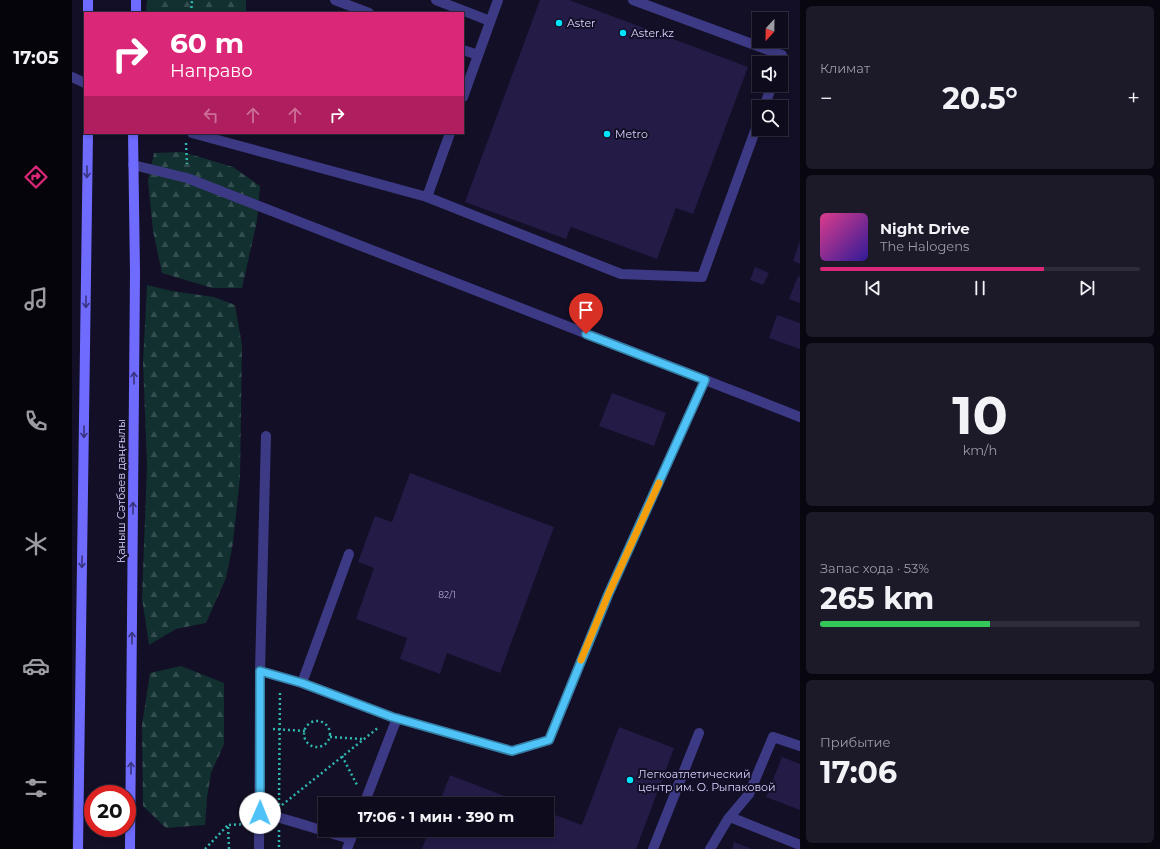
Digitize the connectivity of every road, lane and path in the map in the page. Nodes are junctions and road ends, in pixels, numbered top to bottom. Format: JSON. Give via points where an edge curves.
{"nodes":[{"id":1,"x":88,"y":0,"type":"edge"},
{"id":2,"x":136,"y":0,"type":"edge"},
{"id":3,"x":192,"y":0,"type":"edge"},
{"id":4,"x":335,"y":0,"type":"edge"},
{"id":5,"x":436,"y":0,"type":"edge"},
{"id":6,"x":498,"y":0,"type":"edge"},
{"id":7,"x":633,"y":0,"type":"edge"},
{"id":8,"x":88,"y":12,"type":"edge"},
{"id":9,"x":136,"y":12,"type":"edge"},
{"id":10,"x":191,"y":12,"type":"edge"},
{"id":11,"x":366,"y":12,"type":"edge"},
{"id":12,"x":490,"y":22,"type":"junction"},
{"id":13,"x":464,"y":50,"type":"edge"},
{"id":14,"x":478,"y":55,"type":"junction"},
{"id":15,"x":782,"y":56,"type":"edge"},
{"id":16,"x":72,"y":77,"type":"edge"},
{"id":17,"x":84,"y":83,"type":"edge"},
{"id":18,"x":464,"y":94,"type":"edge"},
{"id":19,"x":88,"y":134,"type":"edge"},
{"id":20,"x":133,"y":134,"type":"edge"},
{"id":21,"x":450,"y":134,"type":"edge"},
{"id":22,"x":753,"y":136,"type":"edge"},
{"id":23,"x":189,"y":137,"type":"edge"},
{"id":24,"x":134,"y":164,"type":"junction"},
{"id":25,"x":187,"y":178,"type":"junction"},
{"id":26,"x":427,"y":197,"type":"junction"},
{"id":27,"x":705,"y":380,"type":"junction"},
{"id":28,"x":800,"y":416,"type":"edge"},
{"id":29,"x":266,"y":436,"type":"dead end"},
{"id":30,"x":349,"y":554,"type":"dead end"},
{"id":31,"x":260,"y":671,"type":"junction"},
{"id":32,"x":76,"y":674,"type":"edge"},
{"id":33,"x":280,"y":677,"type":"junction"},
{"id":34,"x":302,"y":683,"type":"junction"},
{"id":35,"x":394,"y":717,"type":"junction"},
{"id":36,"x":260,"y":728,"type":"junction"},
{"id":37,"x":280,"y":729,"type":"junction"},
{"id":38,"x":305,"y":731,"type":"junction"},
{"id":39,"x":699,"y":733,"type":"dead end"},
{"id":40,"x":330,"y":737,"type":"junction"},
{"id":41,"x":364,"y":739,"type":"junction"},
{"id":42,"x":800,"y":746,"type":"edge"},
{"id":43,"x":342,"y":756,"type":"junction"},
{"id":44,"x":361,"y":797,"type":"edge"},
{"id":45,"x":366,"y":797,"type":"edge"},
{"id":46,"x":279,"y":817,"type":"junction"},
{"id":47,"x":730,"y":817,"type":"junction"},
{"id":48,"x":260,"y":818,"type":"junction"},
{"id":49,"x":228,"y":825,"type":"junction"},
{"id":50,"x":351,"y":839,"type":"edge"},
{"id":51,"x":800,"y":845,"type":"edge"},
{"id":52,"x":78,"y":849,"type":"edge"},
{"id":53,"x":130,"y":849,"type":"edge"},
{"id":54,"x":205,"y":849,"type":"edge"},
{"id":55,"x":229,"y":849,"type":"edge"},
{"id":56,"x":259,"y":849,"type":"edge"},
{"id":57,"x":279,"y":849,"type":"edge"},
{"id":58,"x":653,"y":849,"type":"edge"},
{"id":59,"x":710,"y":849,"type":"edge"}],
"edges":[{"from":1,"to":8,"type":"main road"},
{"from":2,"to":9,"type":"main road"},
{"from":3,"to":10,"type":"path"},
{"from":4,"to":11,"type":"street"},
{"from":5,"to":12,"type":"street"},
{"from":6,"to":12,"type":"street"},
{"from":7,"to":15,"type":"street"},
{"from":12,"to":14,"type":"street"},
{"from":13,"to":14,"type":"street"},
{"from":14,"to":18,"type":"street"},
{"from":16,"to":17,"type":"street"},
{"from":19,"to":32,"type":"main road","one_way":true},
{"from":20,"to":24,"type":"main road","name":"Қаныш Сәтбаев даңғылы"},
{"from":21,"to":26,"type":"street"},
{"from":22,"to":26,"type":"street","via":[[702,277],[621,274]]},
{"from":23,"to":25,"type":"path"},
{"from":23,"to":26,"type":"street"},
{"from":24,"to":25,"type":"street"},
{"from":53,"to":24,"type":"main road","name":"Қаныш Сәтбаев даңғылы","one_way":true},
{"from":25,"to":27,"type":"street"},
{"from":27,"to":28,"type":"street"},
{"from":27,"to":35,"type":"street","via":[[608,595],[549,740],[512,751]]},
{"from":29,"to":31,"type":"street"},
{"from":30,"to":34,"type":"street"},
{"from":31,"to":33,"type":"street"},
{"from":31,"to":36,"type":"street"},
{"from":32,"to":52,"type":"main road"},
{"from":33,"to":34,"type":"street"},
{"from":33,"to":37,"type":"path"},
{"from":34,"to":35,"type":"street"},
{"from":35,"to":41,"type":"path"},
{"from":35,"to":45,"type":"street"},
{"from":36,"to":37,"type":"path"},
{"from":36,"to":48,"type":"street"},
{"from":37,"to":38,"type":"path"},
{"from":37,"to":43,"type":"path","via":[[279,807]]},
{"from":38,"to":40,"type":"path","via":[[308,743],[314,746],[327,743]]},
{"from":38,"to":40,"type":"path","via":[[314,721],[320,721],[330,730]]},
{"from":39,"to":58,"type":"street"},
{"from":40,"to":41,"type":"path"},
{"from":41,"to":43,"type":"path"},
{"from":42,"to":47,"type":"street","via":[[773,737],[749,794]]},
{"from":43,"to":44,"type":"path"},
{"from":46,"to":48,"type":"street"},
{"from":46,"to":50,"type":"street"},
{"from":46,"to":57,"type":"path"},
{"from":47,"to":51,"type":"street"},
{"from":47,"to":59,"type":"street"},
{"from":48,"to":49,"type":"path"},
{"from":48,"to":56,"type":"street"},
{"from":49,"to":54,"type":"path"},
{"from":49,"to":55,"type":"path"}]}
